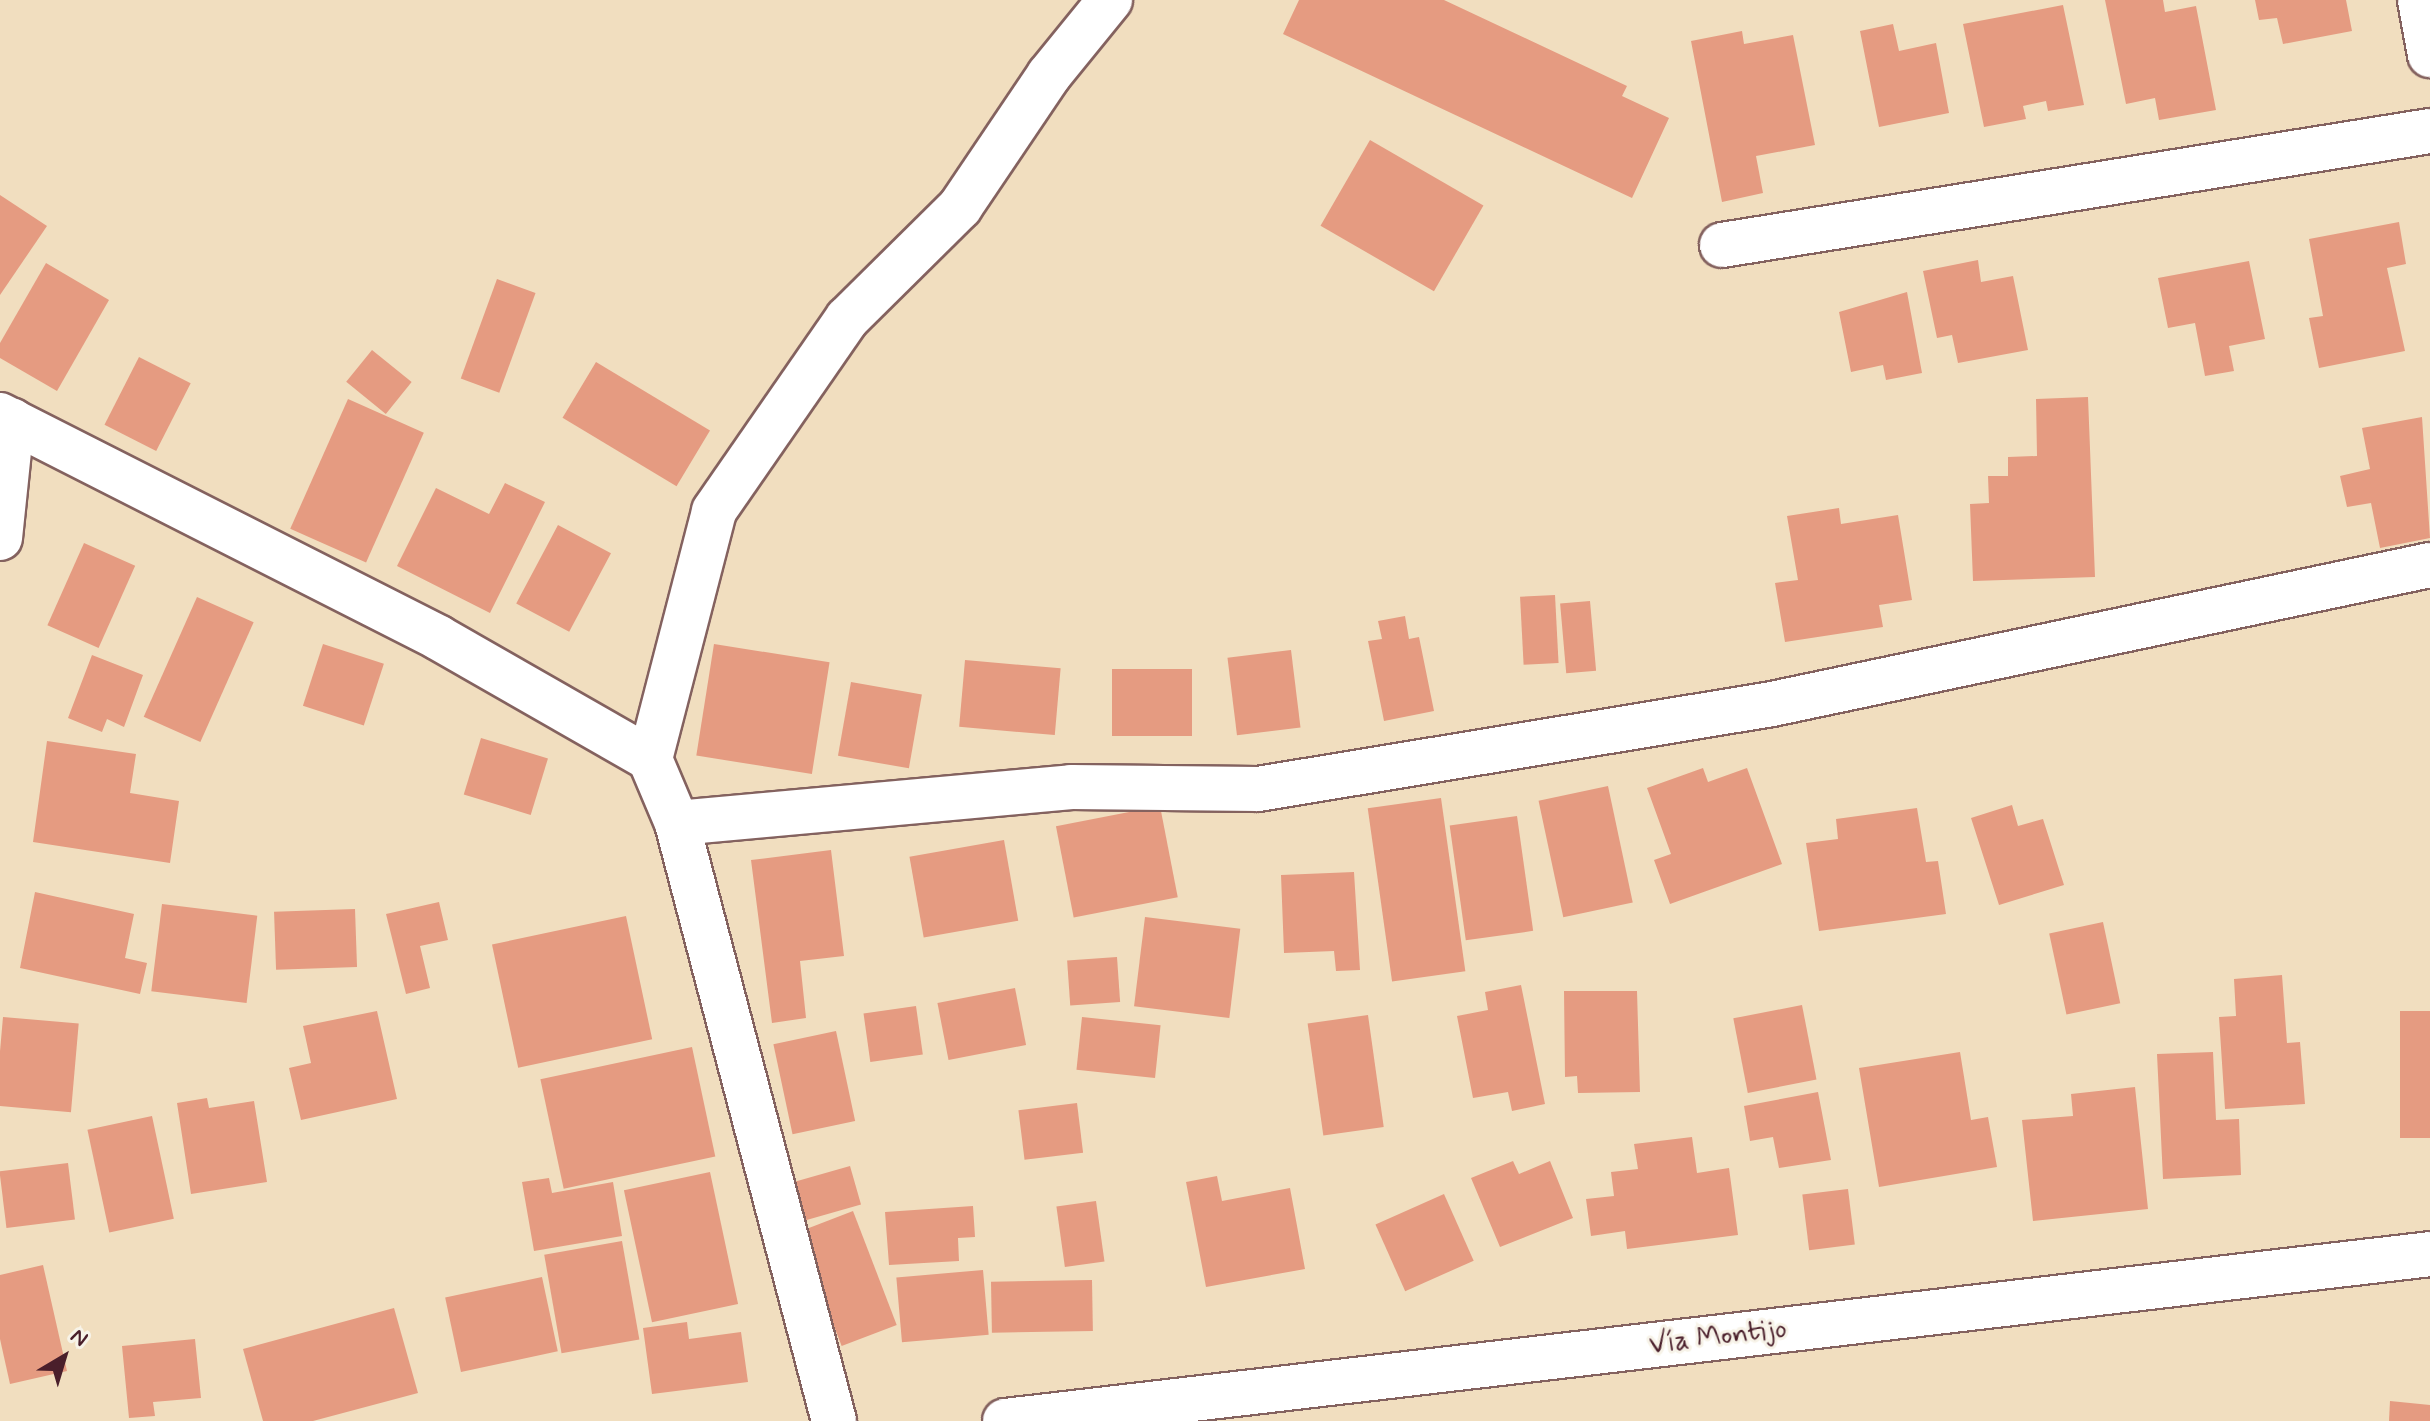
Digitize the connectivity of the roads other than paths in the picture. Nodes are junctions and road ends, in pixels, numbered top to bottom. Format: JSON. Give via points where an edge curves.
{"nodes":[{"id":1,"x":1110,"y":0,"type":"edge"},
{"id":2,"x":2420,"y":0,"type":"edge"},
{"id":3,"x":2430,"y":55,"type":"edge"},
{"id":4,"x":2430,"y":131,"type":"edge"},
{"id":5,"x":1722,"y":245,"type":"dead end"},
{"id":6,"x":6,"y":418,"type":"edge"},
{"id":7,"x":0,"y":538,"type":"edge"},
{"id":8,"x":2430,"y":565,"type":"edge"},
{"id":9,"x":650,"y":759,"type":"junction"},
{"id":10,"x":677,"y":823,"type":"junction"},
{"id":11,"x":2430,"y":1254,"type":"edge"},
{"id":12,"x":834,"y":1421,"type":"edge"},
{"id":13,"x":1005,"y":1421,"type":"edge"}],
"edges":[{"from":1,"to":9,"type":"street","via":[[1049,75],[960,207],[847,319],[714,511]]},
{"from":2,"to":3,"type":"street"},
{"from":4,"to":5,"type":"street"},
{"from":6,"to":7,"type":"street"},
{"from":6,"to":9,"type":"street","via":[[439,638]]},
{"from":8,"to":10,"type":"street","via":[[1772,704],[1258,789],[1071,787]]},
{"from":9,"to":10,"type":"street"},
{"from":10,"to":12,"type":"street"},
{"from":11,"to":13,"type":"street","name":"Vía Montijo"}]}
